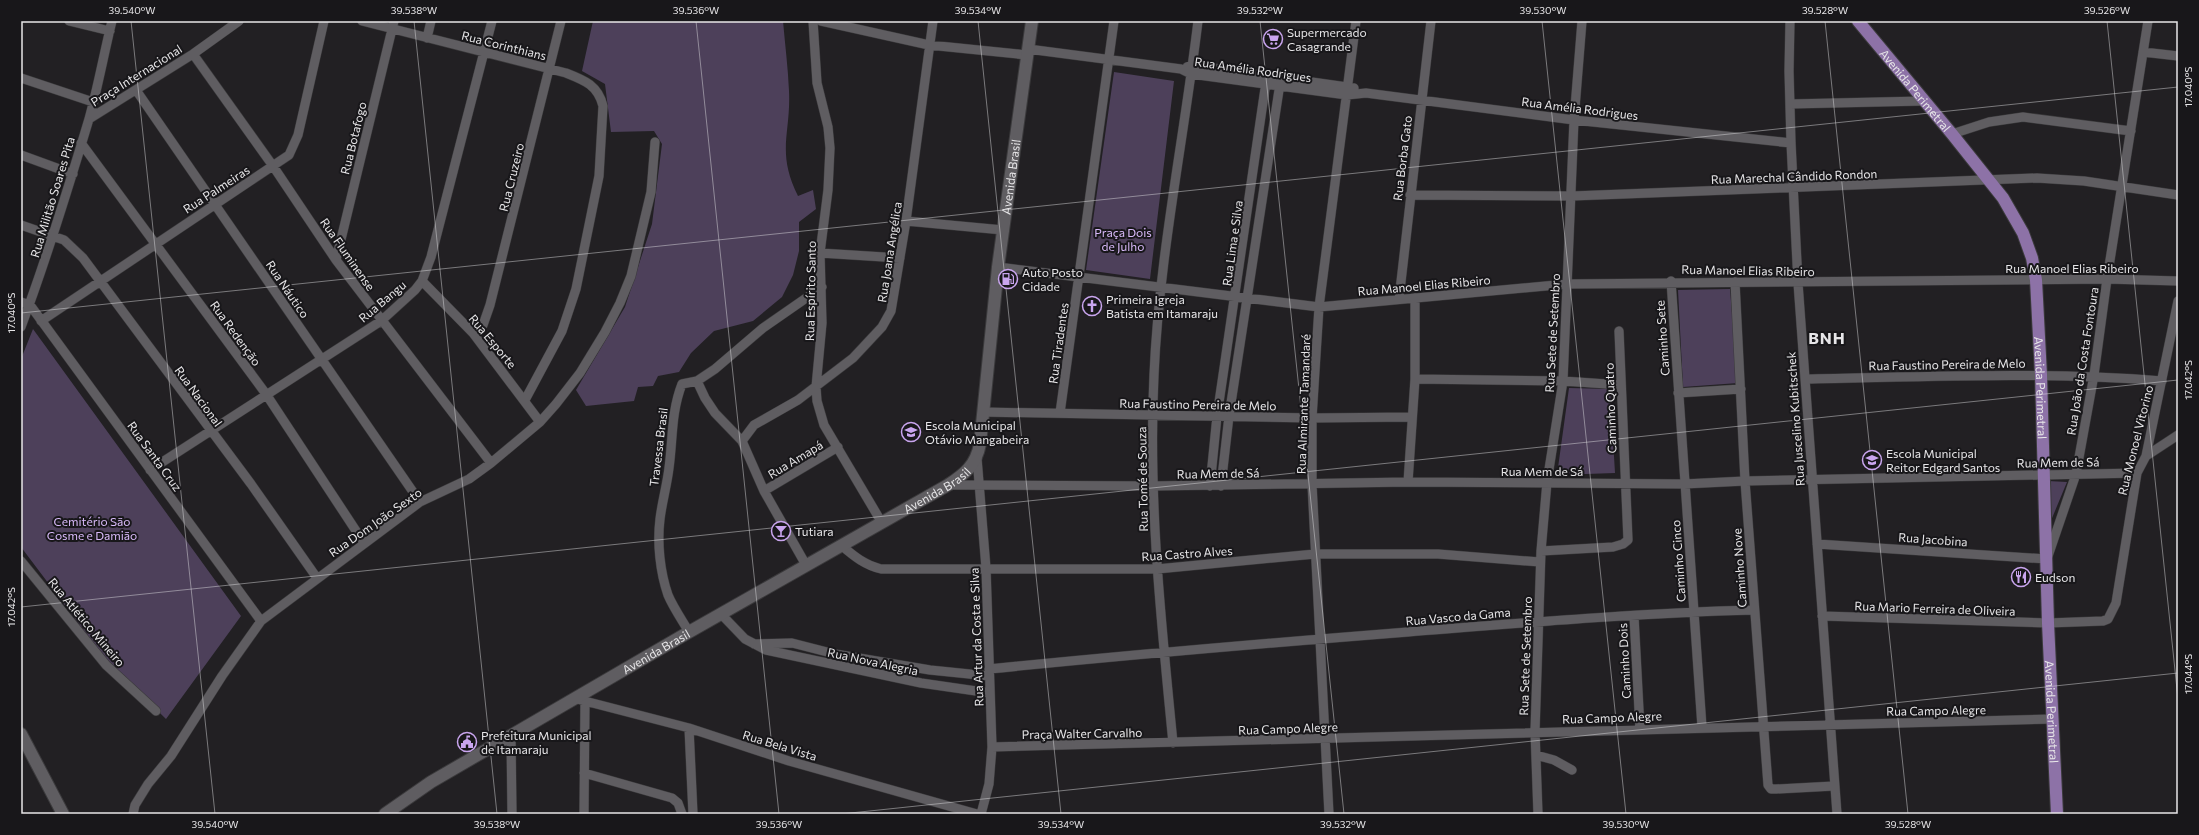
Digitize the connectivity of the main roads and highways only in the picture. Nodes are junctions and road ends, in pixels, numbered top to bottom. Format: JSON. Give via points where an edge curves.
{"nodes":[{"id":1,"x":1858,"y":21,"type":"edge"},
{"id":2,"x":2057,"y":814,"type":"edge"}],
"edges":[{"from":1,"to":2,"type":"main road","name":"Avenida Perimetral","via":[[1989,179],[2013,214],[2032,258],[2036,280],[2041,375],[2042,474]]}]}
